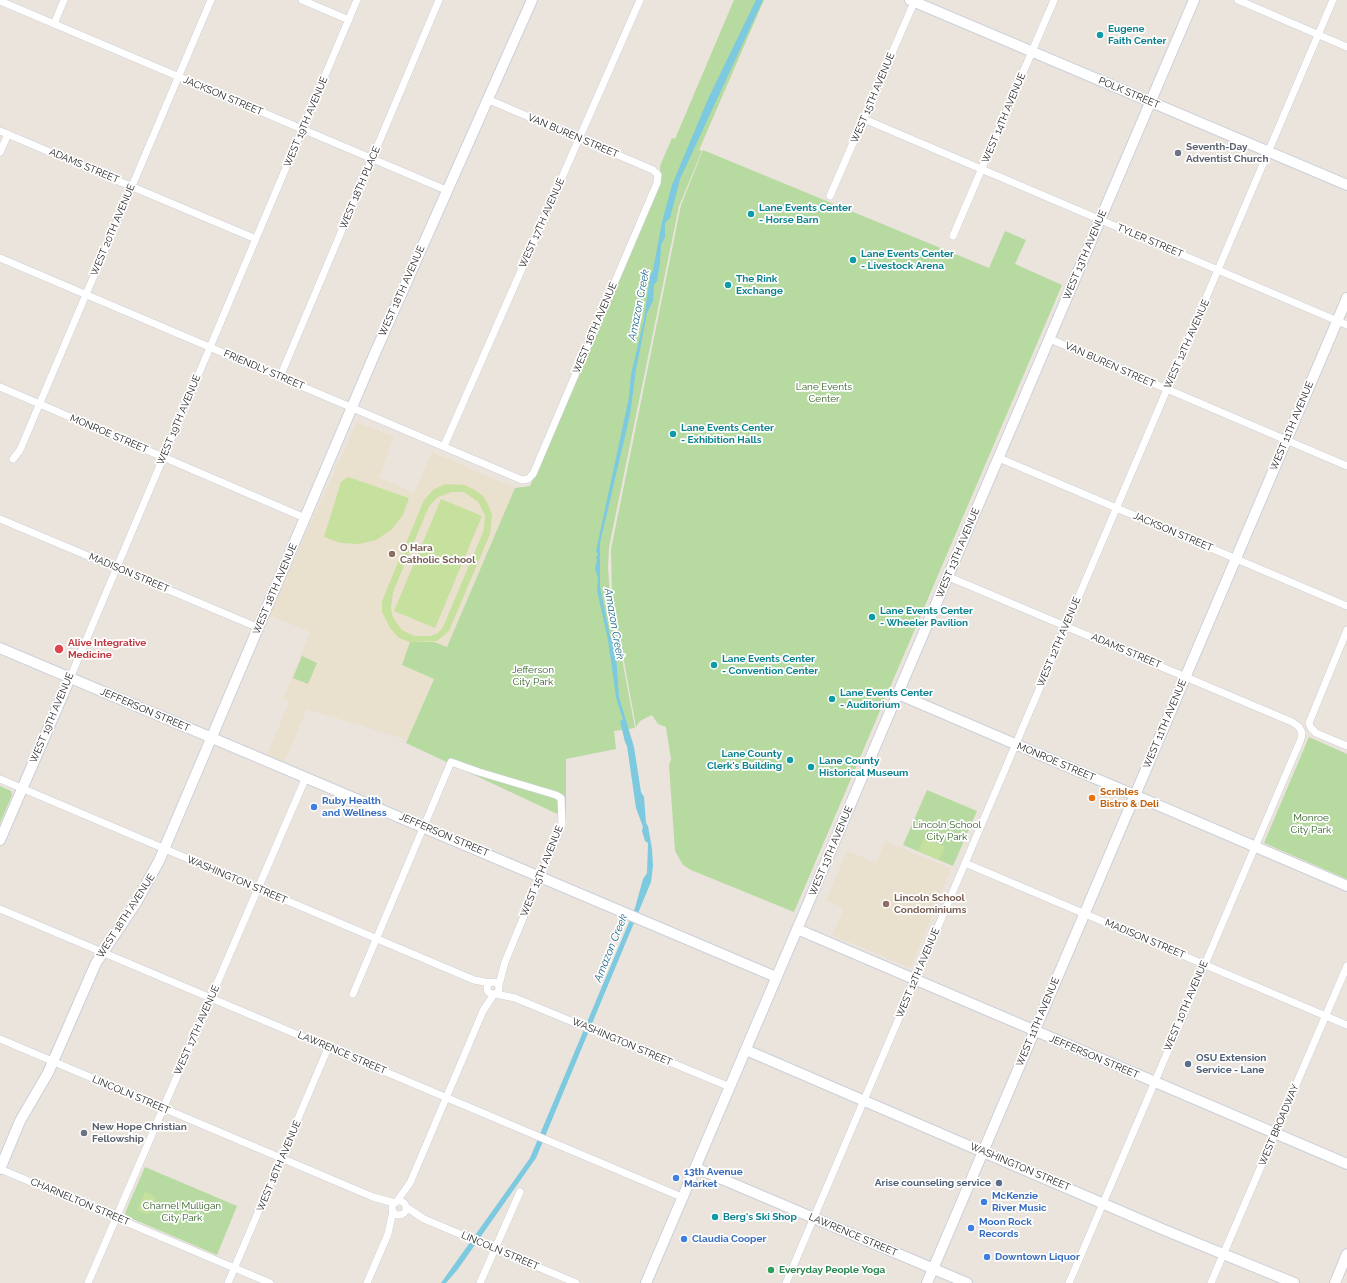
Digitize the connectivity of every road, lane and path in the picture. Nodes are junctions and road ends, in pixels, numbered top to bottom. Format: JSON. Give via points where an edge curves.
{"nodes":[{"id":1,"x":64,"y":0,"type":"edge"},
{"id":2,"x":210,"y":0,"type":"edge"},
{"id":3,"x":302,"y":0,"type":"edge"},
{"id":4,"x":357,"y":0,"type":"edge"},
{"id":5,"x":440,"y":0,"type":"edge"},
{"id":6,"x":532,"y":0,"type":"edge"},
{"id":7,"x":640,"y":0,"type":"edge"},
{"id":8,"x":1054,"y":0,"type":"edge"},
{"id":9,"x":1194,"y":0,"type":"edge"},
{"id":10,"x":1238,"y":0,"type":"edge"},
{"id":11,"x":1333,"y":0,"type":"edge"},
{"id":12,"x":0,"y":1,"type":"edge"},
{"id":13,"x":913,"y":1,"type":"edge"},
{"id":14,"x":349,"y":20,"type":"junction"},
{"id":15,"x":54,"y":24,"type":"junction"},
{"id":16,"x":1318,"y":34,"type":"junction"},
{"id":17,"x":1347,"y":47,"type":"edge"},
{"id":18,"x":1032,"y":52,"type":"junction"},
{"id":19,"x":178,"y":76,"type":"junction"},
{"id":20,"x":486,"y":100,"type":"junction"},
{"id":21,"x":1150,"y":102,"type":"junction"},
{"id":22,"x":864,"y":119,"type":"junction"},
{"id":23,"x":303,"y":129,"type":"junction"},
{"id":24,"x":0,"y":131,"type":"edge"},
{"id":25,"x":8,"y":134,"type":"junction"},
{"id":26,"x":579,"y":139,"type":"junction"},
{"id":27,"x":0,"y":152,"type":"edge"},
{"id":28,"x":1269,"y":153,"type":"junction"},
{"id":29,"x":372,"y":159,"type":"junction"},
{"id":30,"x":982,"y":170,"type":"junction"},
{"id":31,"x":658,"y":175,"type":"joint"},
{"id":32,"x":131,"y":186,"type":"junction"},
{"id":33,"x":1347,"y":186,"type":"edge"},
{"id":34,"x":446,"y":190,"type":"junction"},
{"id":35,"x":830,"y":196,"type":"dead end"},
{"id":36,"x":1100,"y":220,"type":"junction"},
{"id":37,"x":953,"y":236,"type":"dead end"},
{"id":38,"x":256,"y":240,"type":"junction"},
{"id":39,"x":0,"y":258,"type":"edge"},
{"id":40,"x":1219,"y":270,"type":"junction"},
{"id":41,"x":85,"y":294,"type":"junction"},
{"id":42,"x":1347,"y":298,"type":"edge"},
{"id":43,"x":1342,"y":323,"type":"edge"},
{"id":44,"x":1050,"y":338,"type":"junction"},
{"id":45,"x":210,"y":347,"type":"junction"},
{"id":46,"x":280,"y":377,"type":"junction"},
{"id":47,"x":0,"y":387,"type":"edge"},
{"id":48,"x":1167,"y":389,"type":"junction"},
{"id":49,"x":40,"y":404,"type":"junction"},
{"id":50,"x":352,"y":407,"type":"junction"},
{"id":51,"x":1286,"y":440,"type":"junction"},
{"id":52,"x":444,"y":446,"type":"junction"},
{"id":53,"x":164,"y":457,"type":"junction"},
{"id":54,"x":999,"y":458,"type":"junction"},
{"id":55,"x":13,"y":459,"type":"dead end"},
{"id":56,"x":1347,"y":466,"type":"edge"},
{"id":57,"x":528,"y":480,"type":"joint"},
{"id":58,"x":1117,"y":507,"type":"junction"},
{"id":59,"x":305,"y":518,"type":"junction"},
{"id":60,"x":0,"y":519,"type":"edge"},
{"id":61,"x":1236,"y":558,"type":"junction"},
{"id":62,"x":117,"y":568,"type":"junction"},
{"id":63,"x":948,"y":577,"type":"junction"},
{"id":64,"x":1347,"y":606,"type":"edge"},
{"id":65,"x":1066,"y":626,"type":"junction"},
{"id":66,"x":259,"y":628,"type":"junction"},
{"id":67,"x":1347,"y":630,"type":"edge"},
{"id":68,"x":0,"y":648,"type":"edge"},
{"id":69,"x":1186,"y":676,"type":"junction"},
{"id":70,"x":70,"y":678,"type":"junction"},
{"id":71,"x":898,"y":694,"type":"junction"},
{"id":72,"x":1301,"y":730,"type":"joint"},
{"id":73,"x":212,"y":738,"type":"junction"},
{"id":74,"x":1016,"y":744,"type":"junction"},
{"id":75,"x":1347,"y":746,"type":"edge"},
{"id":76,"x":306,"y":777,"type":"junction"},
{"id":77,"x":0,"y":780,"type":"edge"},
{"id":78,"x":22,"y":789,"type":"junction"},
{"id":79,"x":1135,"y":795,"type":"junction"},
{"id":80,"x":424,"y":827,"type":"junction"},
{"id":81,"x":0,"y":840,"type":"edge"},
{"id":82,"x":1254,"y":846,"type":"junction"},
{"id":83,"x":165,"y":848,"type":"junction"},
{"id":84,"x":965,"y":863,"type":"junction"},
{"id":85,"x":540,"y":876,"type":"junction"},
{"id":86,"x":1347,"y":886,"type":"edge"},
{"id":87,"x":259,"y":889,"type":"junction"},
{"id":88,"x":0,"y":909,"type":"edge"},
{"id":89,"x":1084,"y":913,"type":"junction"},
{"id":90,"x":797,"y":929,"type":"junction"},
{"id":91,"x":376,"y":939,"type":"junction"},
{"id":92,"x":102,"y":952,"type":"junction"},
{"id":93,"x":1204,"y":965,"type":"junction"},
{"id":94,"x":1347,"y":966,"type":"edge"},
{"id":95,"x":776,"y":977,"type":"junction"},
{"id":96,"x":915,"y":980,"type":"junction"},
{"id":97,"x":493,"y":988,"type":"junction"},
{"id":98,"x":353,"y":994,"type":"dead end"},
{"id":99,"x":211,"y":998,"type":"junction"},
{"id":100,"x":1326,"y":1016,"type":"junction"},
{"id":101,"x":1347,"y":1025,"type":"edge"},
{"id":102,"x":1034,"y":1032,"type":"junction"},
{"id":103,"x":0,"y":1038,"type":"edge"},
{"id":104,"x":328,"y":1048,"type":"junction"},
{"id":105,"x":746,"y":1050,"type":"junction"},
{"id":106,"x":53,"y":1061,"type":"junction"},
{"id":107,"x":1154,"y":1082,"type":"junction"},
{"id":108,"x":730,"y":1087,"type":"junction"},
{"id":109,"x":446,"y":1098,"type":"junction"},
{"id":110,"x":864,"y":1101,"type":"junction"},
{"id":111,"x":163,"y":1108,"type":"junction"},
{"id":112,"x":1275,"y":1134,"type":"junction"},
{"id":113,"x":983,"y":1151,"type":"junction"},
{"id":114,"x":282,"y":1158,"type":"junction"},
{"id":115,"x":1347,"y":1164,"type":"edge"},
{"id":116,"x":696,"y":1168,"type":"junction"},
{"id":117,"x":0,"y":1169,"type":"edge"},
{"id":118,"x":410,"y":1183,"type":"junction"},
{"id":119,"x":520,"y":1192,"type":"dead end"},
{"id":120,"x":684,"y":1198,"type":"junction"},
{"id":121,"x":1102,"y":1203,"type":"junction"},
{"id":122,"x":395,"y":1206,"type":"junction"},
{"id":123,"x":404,"y":1210,"type":"junction"},
{"id":124,"x":116,"y":1218,"type":"junction"},
{"id":125,"x":814,"y":1218,"type":"junction"},
{"id":126,"x":388,"y":1234,"type":"junction"},
{"id":127,"x":495,"y":1248,"type":"junction"},
{"id":128,"x":1223,"y":1254,"type":"junction"},
{"id":129,"x":1347,"y":1254,"type":"edge"},
{"id":130,"x":234,"y":1268,"type":"junction"},
{"id":131,"x":933,"y":1268,"type":"junction"},
{"id":132,"x":88,"y":1283,"type":"edge"},
{"id":133,"x":228,"y":1283,"type":"edge"},
{"id":134,"x":270,"y":1283,"type":"edge"},
{"id":135,"x":367,"y":1283,"type":"edge"},
{"id":136,"x":480,"y":1283,"type":"edge"},
{"id":137,"x":576,"y":1283,"type":"edge"},
{"id":138,"x":646,"y":1283,"type":"edge"},
{"id":139,"x":786,"y":1283,"type":"edge"},
{"id":140,"x":927,"y":1283,"type":"edge"},
{"id":141,"x":967,"y":1283,"type":"edge"},
{"id":142,"x":1069,"y":1283,"type":"edge"},
{"id":143,"x":1211,"y":1283,"type":"edge"},
{"id":144,"x":1294,"y":1283,"type":"edge"},
{"id":145,"x":1335,"y":1283,"type":"edge"}],
"edges":[{"from":1,"to":15,"type":"street"},
{"from":2,"to":19,"type":"street","name":"WEST 20TH AVENUE"},
{"from":3,"to":14,"type":"street"},
{"from":4,"to":14,"type":"street","name":"WEST 19TH AVENUE"},
{"from":5,"to":29,"type":"street","name":"WEST 18TH PLACE"},
{"from":6,"to":20,"type":"main road","name":"WEST 18TH AVENUE"},
{"from":7,"to":26,"type":"street","name":"WEST 17TH AVENUE"},
{"from":8,"to":18,"type":"street","name":"WEST 14TH AVENUE"},
{"from":9,"to":21,"type":"main road","name":"WEST 13TH AVENUE"},
{"from":10,"to":16,"type":"street"},
{"from":11,"to":16,"type":"street","name":"WEST 12TH AVENUE"},
{"from":12,"to":15,"type":"street","name":"JACKSON STREET"},
{"from":13,"to":18,"type":"main road","name":"POLK STREET"},
{"from":13,"to":22,"type":"street","name":"WEST 15TH AVENUE"},
{"from":14,"to":23,"type":"street","name":"WEST 19TH AVENUE"},
{"from":15,"to":19,"type":"street","name":"JACKSON STREET"},
{"from":16,"to":17,"type":"street"},
{"from":16,"to":28,"type":"street","name":"WEST 12TH AVENUE"},
{"from":18,"to":21,"type":"main road","name":"POLK STREET"},
{"from":18,"to":30,"type":"street","name":"WEST 14TH AVENUE"},
{"from":19,"to":23,"type":"street","name":"JACKSON STREET"},
{"from":19,"to":32,"type":"street","name":"WEST 20TH AVENUE"},
{"from":20,"to":26,"type":"street","name":"VAN BUREN STREET"},
{"from":20,"to":34,"type":"main road","name":"WEST 18TH AVENUE"},
{"from":21,"to":28,"type":"main road","name":"POLK STREET"},
{"from":21,"to":36,"type":"main road","name":"WEST 13TH AVENUE"},
{"from":22,"to":30,"type":"street","name":"TYLER STREET"},
{"from":22,"to":35,"type":"street","name":"WEST 15TH AVENUE"},
{"from":23,"to":29,"type":"street","name":"JACKSON STREET"},
{"from":23,"to":38,"type":"street","name":"WEST 19TH AVENUE"},
{"from":24,"to":25,"type":"street","name":"ADAMS STREET"},
{"from":25,"to":27,"type":"street"},
{"from":25,"to":32,"type":"street","name":"ADAMS STREET"},
{"from":26,"to":31,"type":"street","name":"VAN BUREN STREET","via":[[653,170]]},
{"from":26,"to":52,"type":"street","name":"WEST 17TH AVENUE"},
{"from":28,"to":33,"type":"main road","name":"POLK STREET"},
{"from":28,"to":40,"type":"street","name":"WEST 12TH AVENUE"},
{"from":29,"to":34,"type":"street","name":"JACKSON STREET"},
{"from":29,"to":46,"type":"street","name":"WEST 18TH PLACE"},
{"from":30,"to":36,"type":"street","name":"TYLER STREET"},
{"from":30,"to":37,"type":"street","name":"WEST 14TH AVENUE"},
{"from":31,"to":57,"type":"street","name":"WEST 16TH AVENUE","via":[[657,183]]},
{"from":32,"to":38,"type":"street","name":"ADAMS STREET"},
{"from":32,"to":41,"type":"street","name":"WEST 20TH AVENUE"},
{"from":34,"to":50,"type":"main road","name":"WEST 18TH AVENUE"},
{"from":36,"to":40,"type":"street","name":"TYLER STREET"},
{"from":36,"to":44,"type":"main road","name":"WEST 13TH AVENUE"},
{"from":38,"to":45,"type":"street","name":"WEST 19TH AVENUE"},
{"from":39,"to":41,"type":"street","name":"FRIENDLY STREET"},
{"from":40,"to":43,"type":"street","name":"TYLER STREET"},
{"from":40,"to":48,"type":"street","name":"WEST 12TH AVENUE"},
{"from":41,"to":45,"type":"street","name":"FRIENDLY STREET"},
{"from":41,"to":49,"type":"street","name":"WEST 20TH AVENUE"},
{"from":42,"to":43,"type":"main road","name":"WEST 11TH AVENUE"},
{"from":43,"to":51,"type":"main road","name":"WEST 11TH AVENUE"},
{"from":44,"to":48,"type":"street","name":"VAN BUREN STREET"},
{"from":44,"to":54,"type":"main road","name":"WEST 13TH AVENUE"},
{"from":45,"to":46,"type":"street","name":"FRIENDLY STREET"},
{"from":45,"to":53,"type":"street","name":"WEST 19TH AVENUE"},
{"from":46,"to":50,"type":"street","name":"FRIENDLY STREET"},
{"from":47,"to":49,"type":"street","name":"MONROE STREET"},
{"from":48,"to":51,"type":"street","name":"VAN BUREN STREET"},
{"from":48,"to":58,"type":"street","name":"WEST 12TH AVENUE"},
{"from":49,"to":53,"type":"street","name":"MONROE STREET"},
{"from":49,"to":55,"type":"street","name":"WEST 20TH AVENUE","via":[[20,450]]},
{"from":50,"to":52,"type":"street","name":"FRIENDLY STREET"},
{"from":50,"to":59,"type":"main road","name":"WEST 18TH AVENUE"},
{"from":51,"to":56,"type":"street","name":"VAN BUREN STREET"},
{"from":51,"to":61,"type":"main road","name":"WEST 11TH AVENUE"},
{"from":52,"to":57,"type":"street","name":"FRIENDLY STREET","via":[[522,480]]},
{"from":53,"to":59,"type":"street","name":"MONROE STREET"},
{"from":53,"to":62,"type":"street","name":"WEST 19TH AVENUE"},
{"from":54,"to":58,"type":"street","name":"JACKSON STREET"},
{"from":54,"to":63,"type":"main road","name":"WEST 13TH AVENUE"},
{"from":58,"to":61,"type":"street","name":"JACKSON STREET"},
{"from":58,"to":65,"type":"street","name":"WEST 12TH AVENUE"},
{"from":59,"to":66,"type":"main road","name":"WEST 18TH AVENUE"},
{"from":60,"to":62,"type":"street","name":"MADISON STREET"},
{"from":61,"to":64,"type":"street","name":"JACKSON STREET"},
{"from":61,"to":69,"type":"main road","name":"WEST 11TH AVENUE"},
{"from":62,"to":66,"type":"street","name":"MADISON STREET"},
{"from":62,"to":70,"type":"street","name":"WEST 19TH AVENUE"},
{"from":63,"to":65,"type":"street","name":"ADAMS STREET"},
{"from":63,"to":71,"type":"main road","name":"WEST 13TH AVENUE"},
{"from":65,"to":69,"type":"street","name":"ADAMS STREET"},
{"from":65,"to":74,"type":"street","name":"WEST 12TH AVENUE"},
{"from":66,"to":73,"type":"main road","name":"WEST 18TH AVENUE"},
{"from":67,"to":75,"type":"street","via":[[1309,726],[1316,733]]},
{"from":68,"to":70,"type":"main road","name":"JEFFERSON STREET"},
{"from":69,"to":72,"type":"street","name":"ADAMS STREET","via":[[1292,722]]},
{"from":69,"to":79,"type":"main road","name":"WEST 11TH AVENUE"},
{"from":70,"to":73,"type":"main road","name":"JEFFERSON STREET"},
{"from":70,"to":78,"type":"main road","name":"WEST 19TH AVENUE"},
{"from":71,"to":74,"type":"main road","name":"MONROE STREET"},
{"from":71,"to":90,"type":"main road","name":"WEST 13TH AVENUE"},
{"from":72,"to":82,"type":"street","name":"WEST 10TH AVENUE","via":[[1302,739]]},
{"from":73,"to":76,"type":"main road","name":"JEFFERSON STREET"},
{"from":73,"to":83,"type":"main road","name":"WEST 18TH AVENUE"},
{"from":74,"to":79,"type":"main road","name":"MONROE STREET"},
{"from":74,"to":84,"type":"street","name":"WEST 12TH AVENUE"},
{"from":76,"to":80,"type":"main road","name":"JEFFERSON STREET"},
{"from":76,"to":87,"type":"street","name":"WEST 17TH AVENUE"},
{"from":77,"to":78,"type":"street","name":"WASHINGTON STREET"},
{"from":78,"to":81,"type":"main road","name":"WEST 19TH AVENUE"},
{"from":78,"to":83,"type":"street","name":"WASHINGTON STREET"},
{"from":79,"to":82,"type":"main road","name":"MONROE STREET"},
{"from":79,"to":89,"type":"main road","name":"WEST 11TH AVENUE"},
{"from":80,"to":85,"type":"main road","name":"JEFFERSON STREET"},
{"from":80,"to":85,"type":"street","name":"WEST 15TH AVENUE","via":[[451,762],[556,795],[561,798],[562,824]]},
{"from":80,"to":91,"type":"street"},
{"from":82,"to":86,"type":"main road","name":"MONROE STREET"},
{"from":82,"to":93,"type":"street","name":"WEST 10TH AVENUE"},
{"from":83,"to":87,"type":"street","name":"WASHINGTON STREET"},
{"from":83,"to":92,"type":"main road","name":"WEST 18TH AVENUE","via":[[143,893]]},
{"from":84,"to":89,"type":"street","name":"MADISON STREET"},
{"from":84,"to":96,"type":"street","name":"WEST 12TH AVENUE"},
{"from":85,"to":95,"type":"main road","name":"JEFFERSON STREET"},
{"from":85,"to":97,"type":"street","name":"WEST 15TH AVENUE"},
{"from":87,"to":91,"type":"street","name":"WASHINGTON STREET"},
{"from":87,"to":99,"type":"street","name":"WEST 17TH AVENUE"},
{"from":88,"to":92,"type":"street","name":"LAWRENCE STREET"},
{"from":89,"to":93,"type":"street","name":"MADISON STREET"},
{"from":89,"to":102,"type":"main road","name":"WEST 11TH AVENUE"},
{"from":90,"to":95,"type":"main road","name":"WEST 13TH AVENUE"},
{"from":90,"to":96,"type":"main road","name":"JEFFERSON STREET"},
{"from":91,"to":97,"type":"street","name":"WASHINGTON STREET"},
{"from":91,"to":98,"type":"street"},
{"from":92,"to":99,"type":"street","name":"LAWRENCE STREET"},
{"from":92,"to":106,"type":"main road","name":"WEST 18TH AVENUE"},
{"from":93,"to":100,"type":"street","name":"MADISON STREET"},
{"from":93,"to":107,"type":"street","name":"WEST 10TH AVENUE"},
{"from":94,"to":100,"type":"street","name":"WEST BROADWAY"},
{"from":95,"to":105,"type":"main road","name":"WEST 13TH AVENUE"},
{"from":96,"to":102,"type":"main road","name":"JEFFERSON STREET"},
{"from":96,"to":110,"type":"street","name":"WEST 12TH AVENUE"},
{"from":97,"to":108,"type":"street","name":"WASHINGTON STREET"},
{"from":97,"to":109,"type":"street","name":"WEST 15TH AVENUE"},
{"from":99,"to":104,"type":"street","name":"LAWRENCE STREET"},
{"from":99,"to":111,"type":"street","name":"WEST 17TH AVENUE"},
{"from":100,"to":101,"type":"street","name":"MADISON STREET"},
{"from":100,"to":112,"type":"street","name":"WEST BROADWAY"},
{"from":102,"to":107,"type":"main road","name":"JEFFERSON STREET"},
{"from":102,"to":113,"type":"main road","name":"WEST 11TH AVENUE"},
{"from":103,"to":106,"type":"street","name":"LINCOLN STREET"},
{"from":104,"to":109,"type":"street","name":"LAWRENCE STREET"},
{"from":104,"to":114,"type":"street","name":"WEST 16TH AVENUE"},
{"from":105,"to":108,"type":"main road","name":"WEST 13TH AVENUE"},
{"from":105,"to":110,"type":"main road","name":"WASHINGTON STREET"},
{"from":106,"to":111,"type":"street","name":"LINCOLN STREET"},
{"from":106,"to":117,"type":"main road","name":"WEST 18TH AVENUE","via":[[45,1081],[20,1121]]},
{"from":107,"to":112,"type":"main road","name":"JEFFERSON STREET"},
{"from":107,"to":121,"type":"street","name":"WEST 10TH AVENUE"},
{"from":108,"to":116,"type":"main road","name":"WEST 13TH AVENUE"},
{"from":109,"to":118,"type":"street","name":"WEST 15TH AVENUE"},
{"from":109,"to":120,"type":"street","name":"LAWRENCE STREET"},
{"from":110,"to":113,"type":"main road","name":"WASHINGTON STREET"},
{"from":110,"to":125,"type":"street","name":"WEST 12TH AVENUE"},
{"from":111,"to":114,"type":"street","name":"LINCOLN STREET"},
{"from":111,"to":124,"type":"street","name":"WEST 17TH AVENUE"},
{"from":112,"to":115,"type":"main road","name":"JEFFERSON STREET"},
{"from":112,"to":128,"type":"street","name":"WEST BROADWAY"},
{"from":113,"to":121,"type":"main road","name":"WASHINGTON STREET"},
{"from":113,"to":131,"type":"main road","name":"WEST 11TH AVENUE"},
{"from":114,"to":122,"type":"street","name":"LINCOLN STREET"},
{"from":114,"to":130,"type":"street","name":"WEST 16TH AVENUE"},
{"from":116,"to":120,"type":"main road","name":"WEST 13TH AVENUE"},
{"from":116,"to":125,"type":"main road","name":"LAWRENCE STREET"},
{"from":117,"to":124,"type":"street","name":"CHARNELTON STREET"},
{"from":118,"to":122,"type":"street","name":"WEST 15TH AVENUE"},
{"from":118,"to":123,"type":"street","name":"WEST 15TH AVENUE"},
{"from":119,"to":127,"type":"street"},
{"from":120,"to":138,"type":"main road","name":"WEST 13TH AVENUE"},
{"from":121,"to":128,"type":"main road","name":"WASHINGTON STREET"},
{"from":121,"to":142,"type":"street","name":"WEST 10TH AVENUE"},
{"from":122,"to":123,"type":"street"},
{"from":122,"to":123,"type":"street"},
{"from":122,"to":126,"type":"street","name":"WEST 15TH AVENUE"},
{"from":123,"to":126,"type":"street","name":"WEST 15TH AVENUE"},
{"from":123,"to":127,"type":"street","name":"LINCOLN STREET"},
{"from":124,"to":130,"type":"street","name":"CHARNELTON STREET"},
{"from":124,"to":132,"type":"street","name":"WEST 17TH AVENUE"},
{"from":125,"to":131,"type":"main road","name":"LAWRENCE STREET"},
{"from":125,"to":139,"type":"street","name":"WEST 12TH AVENUE"},
{"from":126,"to":135,"type":"street","name":"WEST 15TH AVENUE"},
{"from":127,"to":136,"type":"street"},
{"from":127,"to":137,"type":"street","name":"LINCOLN STREET"},
{"from":128,"to":143,"type":"street","name":"WEST BROADWAY"},
{"from":128,"to":144,"type":"main road","name":"WASHINGTON STREET"},
{"from":129,"to":145,"type":"main road"},
{"from":130,"to":133,"type":"street","name":"WEST 16TH AVENUE"},
{"from":130,"to":134,"type":"street","name":"CHARNELTON STREET"},
{"from":131,"to":140,"type":"main road","name":"WEST 11TH AVENUE"},
{"from":131,"to":141,"type":"main road","name":"LAWRENCE STREET"}]}
